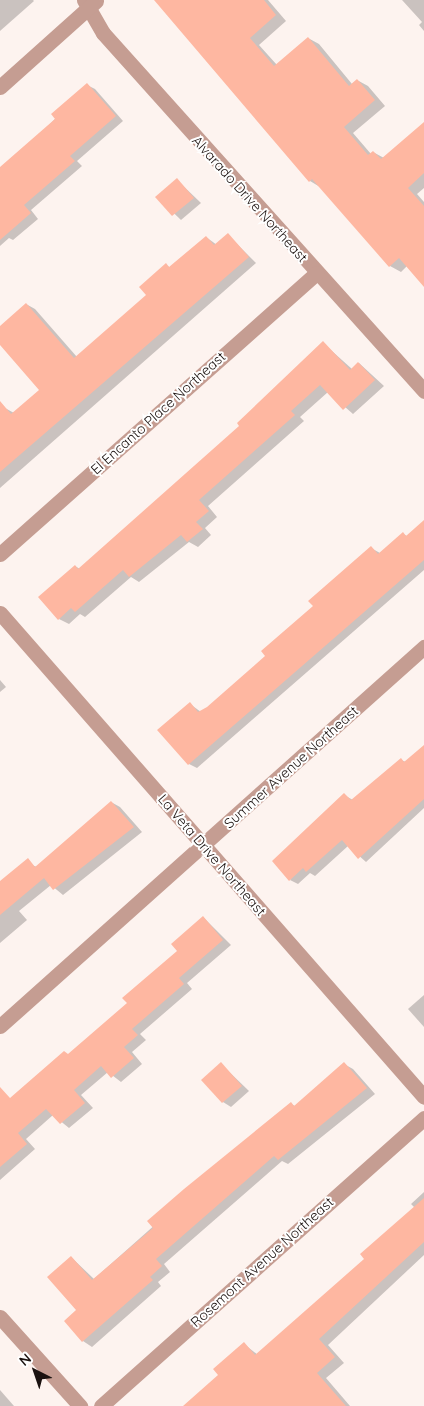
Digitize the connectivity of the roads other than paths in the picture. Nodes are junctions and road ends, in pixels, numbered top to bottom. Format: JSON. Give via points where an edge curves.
{"nodes":[{"id":1,"x":90,"y":2,"type":"edge"},
{"id":2,"x":0,"y":87,"type":"edge"},
{"id":3,"x":316,"y":273,"type":"junction"},
{"id":4,"x":424,"y":391,"type":"edge"},
{"id":5,"x":0,"y":554,"type":"edge"},
{"id":6,"x":0,"y":613,"type":"edge"},
{"id":7,"x":424,"y":648,"type":"edge"},
{"id":8,"x":204,"y":846,"type":"junction"},
{"id":9,"x":0,"y":1026,"type":"edge"},
{"id":10,"x":424,"y":1097,"type":"edge"},
{"id":11,"x":424,"y":1118,"type":"edge"},
{"id":12,"x":0,"y":1317,"type":"edge"},
{"id":13,"x":80,"y":1406,"type":"edge"},
{"id":14,"x":101,"y":1406,"type":"edge"}],
"edges":[{"from":1,"to":2,"type":"street"},
{"from":1,"to":3,"type":"street","name":"Alvarado Drive Northeast","via":[[103,33]]},
{"from":3,"to":4,"type":"street","name":"Alvarado Drive Northeast"},
{"from":3,"to":5,"type":"street","name":"El Encanto Place Northeast"},
{"from":6,"to":8,"type":"street","name":"La Veta Drive Northeast"},
{"from":7,"to":8,"type":"street","name":"Summer Avenue Northeast"},
{"from":8,"to":9,"type":"street","name":"Summer Avenue Northeast"},
{"from":8,"to":10,"type":"street","name":"La Veta Drive Northeast"},
{"from":11,"to":14,"type":"street","name":"Rosemont Avenue Northeast"},
{"from":12,"to":13,"type":"street"}]}
